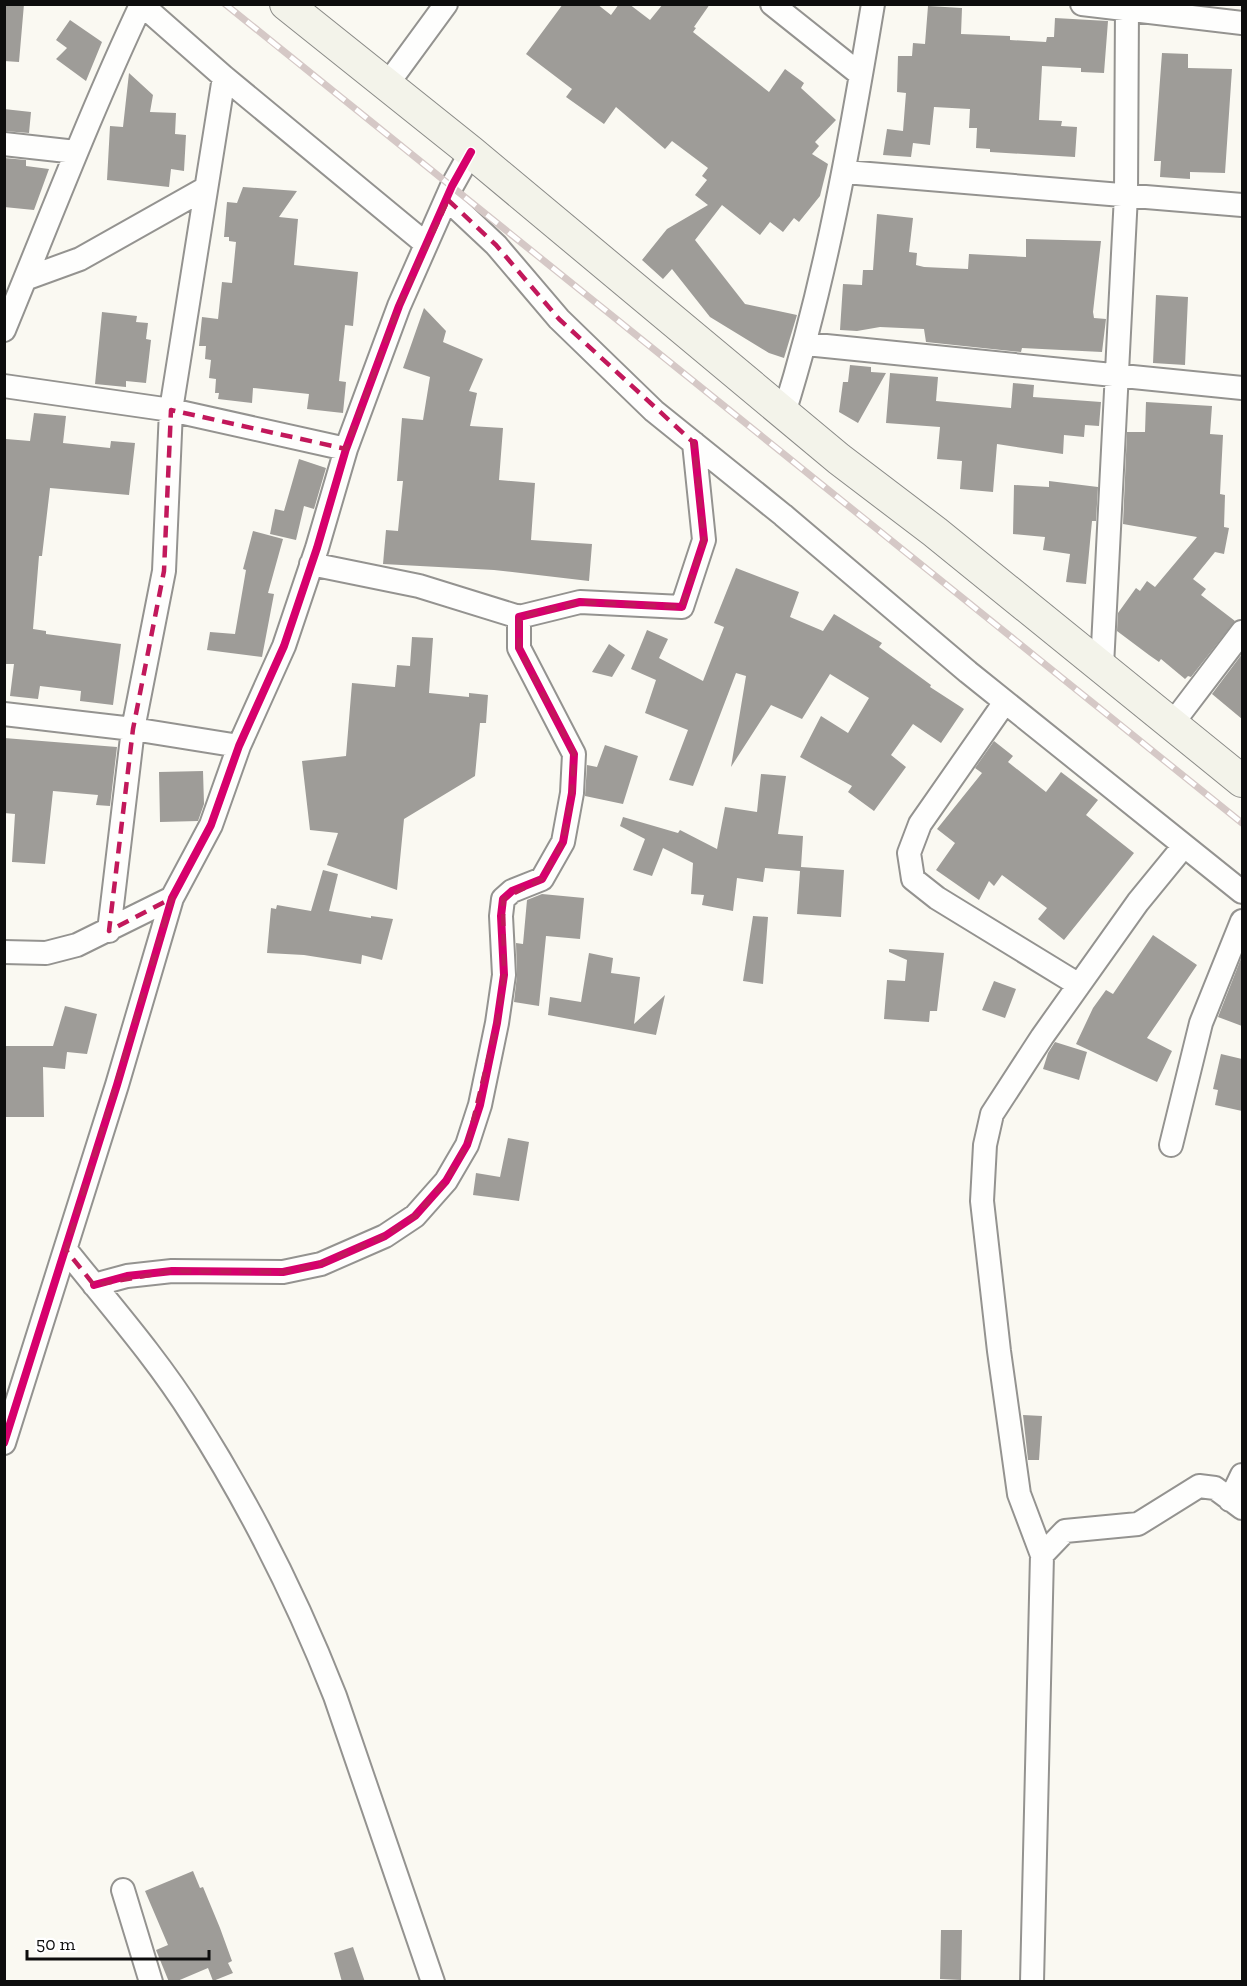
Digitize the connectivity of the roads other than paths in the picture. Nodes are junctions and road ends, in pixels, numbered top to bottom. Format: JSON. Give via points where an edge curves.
{"nodes":[{"id":1,"x":286,"y":4,"type":"edge"},
{"id":2,"x":446,"y":4,"type":"edge"},
{"id":3,"x":772,"y":4,"type":"edge"},
{"id":4,"x":873,"y":4,"type":"edge"},
{"id":5,"x":1082,"y":4,"type":"edge"},
{"id":6,"x":1127,"y":7,"type":"edge"},
{"id":7,"x":1242,"y":22,"type":"edge"},
{"id":8,"x":861,"y":75,"type":"junction"},
{"id":9,"x":224,"y":77,"type":"junction"},
{"id":10,"x":386,"y":86,"type":"junction"},
{"id":11,"x":4,"y":144,"type":"edge"},
{"id":12,"x":76,"y":152,"type":"junction"},
{"id":13,"x":471,"y":152,"type":"junction"},
{"id":14,"x":845,"y":172,"type":"junction"},
{"id":15,"x":206,"y":188,"type":"junction"},
{"id":16,"x":1126,"y":195,"type":"junction"},
{"id":17,"x":448,"y":200,"type":"junction"},
{"id":18,"x":1242,"y":205,"type":"edge"},
{"id":19,"x":426,"y":244,"type":"junction"},
{"id":20,"x":25,"y":279,"type":"junction"},
{"id":21,"x":5,"y":329,"type":"edge"},
{"id":22,"x":806,"y":344,"type":"junction"},
{"id":23,"x":1118,"y":375,"type":"junction"},
{"id":24,"x":4,"y":386,"type":"edge"},
{"id":25,"x":1242,"y":388,"type":"edge"},
{"id":26,"x":171,"y":410,"type":"junction"},
{"id":27,"x":784,"y":413,"type":"junction"},
{"id":28,"x":694,"y":443,"type":"junction"},
{"id":29,"x":346,"y":449,"type":"junction"},
{"id":30,"x":311,"y":564,"type":"junction"},
{"id":31,"x":519,"y":617,"type":"junction"},
{"id":32,"x":1242,"y":632,"type":"edge"},
{"id":33,"x":1102,"y":666,"type":"junction"},
{"id":34,"x":1005,"y":702,"type":"junction"},
{"id":35,"x":4,"y":714,"type":"edge"},
{"id":36,"x":1172,"y":724,"type":"junction"},
{"id":37,"x":133,"y":729,"type":"junction"},
{"id":38,"x":239,"y":746,"type":"junction"},
{"id":39,"x":1242,"y":781,"type":"edge"},
{"id":40,"x":1183,"y":847,"type":"junction"},
{"id":41,"x":1242,"y":892,"type":"edge"},
{"id":42,"x":172,"y":898,"type":"junction"},
{"id":43,"x":1242,"y":921,"type":"edge"},
{"id":44,"x":109,"y":931,"type":"junction"},
{"id":45,"x":4,"y":952,"type":"edge"},
{"id":46,"x":1079,"y":985,"type":"junction"},
{"id":47,"x":1171,"y":1145,"type":"dead end"},
{"id":48,"x":66,"y":1250,"type":"junction"},
{"id":49,"x":94,"y":1285,"type":"junction"},
{"id":50,"x":4,"y":1443,"type":"edge"},
{"id":51,"x":1242,"y":1475,"type":"edge"},
{"id":52,"x":1236,"y":1504,"type":"edge"},
{"id":53,"x":1042,"y":1556,"type":"junction"},
{"id":54,"x":123,"y":1890,"type":"dead end"},
{"id":55,"x":151,"y":1982,"type":"edge"},
{"id":56,"x":433,"y":1982,"type":"edge"},
{"id":57,"x":1032,"y":1982,"type":"edge"}],
"edges":[{"from":1,"to":10,"type":"street"},
{"from":2,"to":10,"type":"street"},
{"from":3,"to":8,"type":"street"},
{"from":4,"to":8,"type":"street"},
{"from":5,"to":6,"type":"street"},
{"from":6,"to":7,"type":"street"},
{"from":6,"to":16,"type":"street"},
{"from":8,"to":14,"type":"street"},
{"from":9,"to":12,"type":"street","via":[[141,4]]},
{"from":9,"to":15,"type":"street"},
{"from":9,"to":19,"type":"street"},
{"from":10,"to":13,"type":"street"},
{"from":11,"to":12,"type":"street"},
{"from":12,"to":20,"type":"street"},
{"from":13,"to":17,"type":"street"},
{"from":13,"to":27,"type":"street"},
{"from":14,"to":16,"type":"street"},
{"from":14,"to":22,"type":"street"},
{"from":15,"to":20,"type":"street","via":[[80,259]]},
{"from":15,"to":26,"type":"street"},
{"from":16,"to":18,"type":"street"},
{"from":16,"to":23,"type":"street"},
{"from":17,"to":19,"type":"street"},
{"from":17,"to":28,"type":"street","via":[[496,245],[559,319],[654,411]]},
{"from":19,"to":29,"type":"street"},
{"from":20,"to":21,"type":"street"},
{"from":22,"to":23,"type":"street"},
{"from":22,"to":27,"type":"street"},
{"from":23,"to":25,"type":"street"},
{"from":23,"to":33,"type":"street"},
{"from":24,"to":26,"type":"street"},
{"from":26,"to":29,"type":"street"},
{"from":26,"to":37,"type":"street","via":[[164,572]]},
{"from":27,"to":33,"type":"street"},
{"from":28,"to":31,"type":"street","via":[[704,540],[682,607],[580,602]]},
{"from":28,"to":34,"type":"street"},
{"from":29,"to":30,"type":"street"},
{"from":30,"to":31,"type":"street","via":[[419,586]]},
{"from":30,"to":38,"type":"street","via":[[284,646]]},
{"from":31,"to":49,"type":"street","via":[[519,648],[574,754],[572,793],[563,842],[542,879],[512,891],[503,899],[504,975],[497,1023],[473,1125],[446,1181],[415,1216],[385,1236],[321,1264],[283,1272],[172,1271]]},
{"from":32,"to":36,"type":"street"},
{"from":33,"to":36,"type":"street"},
{"from":34,"to":40,"type":"street"},
{"from":34,"to":46,"type":"street","via":[[920,824],[909,853],[913,879],[937,898]]},
{"from":35,"to":37,"type":"street"},
{"from":36,"to":39,"type":"street"},
{"from":37,"to":38,"type":"street"},
{"from":37,"to":44,"type":"street"},
{"from":38,"to":42,"type":"street","via":[[211,825]]},
{"from":40,"to":41,"type":"street"},
{"from":40,"to":46,"type":"street"},
{"from":42,"to":44,"type":"street"},
{"from":42,"to":48,"type":"street"},
{"from":43,"to":47,"type":"street","via":[[1201,1023]]},
{"from":44,"to":45,"type":"street","via":[[46,953]]},
{"from":46,"to":53,"type":"street","via":[[992,1114],[985,1145],[982,1201],[999,1351],[1019,1494]]},
{"from":48,"to":49,"type":"street"},
{"from":48,"to":50,"type":"street"},
{"from":49,"to":56,"type":"street","via":[[192,1414],[249,1512],[300,1612],[345,1725]]},
{"from":51,"to":52,"type":"street"},
{"from":52,"to":53,"type":"street","via":[[1215,1488],[1199,1486],[1138,1524],[1065,1531]]},
{"from":53,"to":57,"type":"street"},
{"from":54,"to":55,"type":"street"}]}
